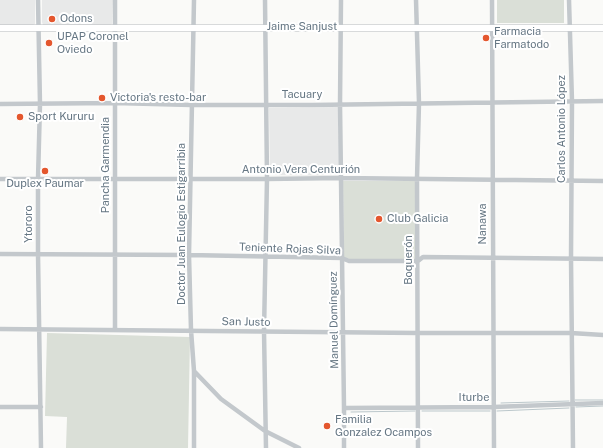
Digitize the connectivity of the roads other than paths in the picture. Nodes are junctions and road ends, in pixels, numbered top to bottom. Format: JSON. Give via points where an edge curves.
{"nodes":[{"id":1,"x":38,"y":0,"type":"edge"},
{"id":2,"x":115,"y":0,"type":"edge"},
{"id":3,"x":194,"y":0,"type":"edge"},
{"id":4,"x":265,"y":0,"type":"edge"},
{"id":5,"x":341,"y":0,"type":"edge"},
{"id":6,"x":416,"y":0,"type":"edge"},
{"id":7,"x":492,"y":0,"type":"edge"},
{"id":8,"x":569,"y":0,"type":"edge"},
{"id":9,"x":342,"y":27,"type":"junction"},
{"id":10,"x":416,"y":27,"type":"junction"},
{"id":11,"x":492,"y":27,"type":"junction"},
{"id":12,"x":0,"y":28,"type":"edge"},
{"id":13,"x":38,"y":28,"type":"junction"},
{"id":14,"x":115,"y":28,"type":"junction"},
{"id":15,"x":193,"y":28,"type":"junction"},
{"id":16,"x":264,"y":28,"type":"junction"},
{"id":17,"x":569,"y":28,"type":"junction"},
{"id":18,"x":603,"y":28,"type":"edge"},
{"id":19,"x":572,"y":101,"type":"junction"},
{"id":20,"x":603,"y":101,"type":"edge"},
{"id":21,"x":493,"y":102,"type":"junction"},
{"id":22,"x":115,"y":103,"type":"junction"},
{"id":23,"x":419,"y":103,"type":"junction"},
{"id":24,"x":0,"y":104,"type":"edge"},
{"id":25,"x":40,"y":104,"type":"junction"},
{"id":26,"x":191,"y":104,"type":"junction"},
{"id":27,"x":266,"y":104,"type":"junction"},
{"id":28,"x":340,"y":104,"type":"junction"},
{"id":29,"x":341,"y":178,"type":"junction"},
{"id":30,"x":417,"y":178,"type":"junction"},
{"id":31,"x":0,"y":179,"type":"edge"},
{"id":32,"x":38,"y":179,"type":"junction"},
{"id":33,"x":116,"y":179,"type":"junction"},
{"id":34,"x":190,"y":179,"type":"junction"},
{"id":35,"x":267,"y":179,"type":"junction"},
{"id":36,"x":492,"y":179,"type":"junction"},
{"id":37,"x":571,"y":181,"type":"junction"},
{"id":38,"x":603,"y":181,"type":"edge"},
{"id":39,"x":0,"y":254,"type":"edge"},
{"id":40,"x":38,"y":254,"type":"junction"},
{"id":41,"x":115,"y":255,"type":"junction"},
{"id":42,"x":189,"y":255,"type":"junction"},
{"id":43,"x":265,"y":256,"type":"junction"},
{"id":44,"x":342,"y":258,"type":"junction"},
{"id":45,"x":492,"y":258,"type":"junction"},
{"id":46,"x":571,"y":258,"type":"junction"},
{"id":47,"x":603,"y":259,"type":"edge"},
{"id":48,"x":418,"y":261,"type":"junction"},
{"id":49,"x":0,"y":329,"type":"edge"},
{"id":50,"x":40,"y":329,"type":"junction"},
{"id":51,"x":115,"y":330,"type":"junction"},
{"id":52,"x":191,"y":330,"type":"junction"},
{"id":53,"x":264,"y":331,"type":"junction"},
{"id":54,"x":343,"y":332,"type":"junction"},
{"id":55,"x":418,"y":333,"type":"junction"},
{"id":56,"x":492,"y":333,"type":"junction"},
{"id":57,"x":571,"y":333,"type":"junction"},
{"id":58,"x":603,"y":335,"type":"edge"},
{"id":59,"x":194,"y":371,"type":"junction"},
{"id":60,"x":603,"y":403,"type":"edge"},
{"id":61,"x":572,"y":404,"type":"junction"},
{"id":62,"x":41,"y":406,"type":"junction"},
{"id":63,"x":0,"y":407,"type":"edge"},
{"id":64,"x":419,"y":407,"type":"junction"},
{"id":65,"x":493,"y":407,"type":"junction"},
{"id":66,"x":344,"y":408,"type":"junction"},
{"id":67,"x":265,"y":431,"type":"junction"},
{"id":68,"x":41,"y":448,"type":"edge"},
{"id":69,"x":194,"y":448,"type":"edge"},
{"id":70,"x":266,"y":448,"type":"edge"},
{"id":71,"x":299,"y":448,"type":"edge"},
{"id":72,"x":344,"y":448,"type":"edge"},
{"id":73,"x":418,"y":448,"type":"edge"},
{"id":74,"x":494,"y":448,"type":"edge"},
{"id":75,"x":573,"y":448,"type":"edge"}],
"edges":[{"from":1,"to":13,"type":"street","name":"Ytororo"},
{"from":2,"to":14,"type":"street","name":"Pancha Garmendia"},
{"from":3,"to":15,"type":"street","name":"Doctor Juan Eulogio Estigarribia"},
{"from":4,"to":16,"type":"street"},
{"from":5,"to":9,"type":"street","name":"Manuel Domínguez"},
{"from":6,"to":10,"type":"street","name":"Boquerón"},
{"from":7,"to":11,"type":"street","name":"Nanawa"},
{"from":8,"to":17,"type":"street","name":"Carlos Antonio López"},
{"from":9,"to":10,"type":"main road","name":"Jaime Sanjust"},
{"from":9,"to":16,"type":"main road","name":"Jaime Sanjust"},
{"from":9,"to":28,"type":"street","name":"Manuel Domínguez"},
{"from":10,"to":11,"type":"main road","name":"Jaime Sanjust"},
{"from":10,"to":23,"type":"street","name":"Boquerón"},
{"from":11,"to":17,"type":"main road","name":"Jaime Sanjust"},
{"from":11,"to":21,"type":"street","name":"Nanawa"},
{"from":12,"to":13,"type":"main road","name":"Jaime Sanjust"},
{"from":13,"to":14,"type":"main road","name":"Jaime Sanjust"},
{"from":13,"to":25,"type":"street","name":"Ytororo"},
{"from":14,"to":15,"type":"main road","name":"Jaime Sanjust"},
{"from":14,"to":22,"type":"street","name":"Pancha Garmendia"},
{"from":15,"to":16,"type":"main road","name":"Jaime Sanjust"},
{"from":15,"to":26,"type":"street","name":"Doctor Juan Eulogio Estigarribia"},
{"from":16,"to":27,"type":"street"},
{"from":17,"to":18,"type":"main road","name":"Jaime Sanjust"},
{"from":17,"to":19,"type":"street","name":"Carlos Antonio López"},
{"from":19,"to":20,"type":"street","name":"Tacuary"},
{"from":19,"to":21,"type":"street","name":"Tacuary"},
{"from":19,"to":37,"type":"street","name":"Carlos Antonio López"},
{"from":21,"to":23,"type":"street","name":"Tacuary"},
{"from":21,"to":36,"type":"street","name":"Nanawa"},
{"from":22,"to":25,"type":"street","name":"Tacuary"},
{"from":22,"to":26,"type":"street","name":"Tacuary"},
{"from":22,"to":33,"type":"street","name":"Pancha Garmendia"},
{"from":23,"to":28,"type":"street","name":"Tacuary"},
{"from":23,"to":30,"type":"street","name":"Boquerón"},
{"from":24,"to":25,"type":"street","name":"Tacuary"},
{"from":25,"to":32,"type":"street","name":"Ytororo"},
{"from":26,"to":27,"type":"street","name":"Tacuary"},
{"from":26,"to":34,"type":"street","name":"Doctor Juan Eulogio Estigarribia"},
{"from":27,"to":28,"type":"street","name":"Tacuary"},
{"from":27,"to":35,"type":"street"},
{"from":28,"to":29,"type":"street","name":"Manuel Domínguez"},
{"from":29,"to":30,"type":"street","name":"Antonio Vera Centurión"},
{"from":29,"to":35,"type":"street","name":"Antonio Vera Centurión"},
{"from":29,"to":44,"type":"street","name":"Manuel Domínguez"},
{"from":30,"to":36,"type":"street","name":"Antonio Vera Centurión"},
{"from":30,"to":48,"type":"street","name":"Boquerón"},
{"from":31,"to":32,"type":"street","name":"Antonio Vera Centurión"},
{"from":32,"to":33,"type":"street","name":"Antonio Vera Centurión"},
{"from":32,"to":40,"type":"street","name":"Ytororo"},
{"from":33,"to":34,"type":"street","name":"Antonio Vera Centurión"},
{"from":33,"to":41,"type":"street","name":"Pancha Garmendia"},
{"from":34,"to":35,"type":"street","name":"Antonio Vera Centurión"},
{"from":34,"to":42,"type":"street","name":"Doctor Juan Eulogio Estigarribia"},
{"from":35,"to":43,"type":"street"},
{"from":36,"to":37,"type":"street","name":"Antonio Vera Centurión"},
{"from":36,"to":45,"type":"street","name":"Nanawa"},
{"from":37,"to":38,"type":"street","name":"Antonio Vera Centurión"},
{"from":37,"to":46,"type":"street","name":"Carlos Antonio López"},
{"from":39,"to":40,"type":"street","name":"Teniente Rojas Silva"},
{"from":40,"to":41,"type":"street","name":"Teniente Rojas Silva"},
{"from":40,"to":50,"type":"street","name":"Ytororo"},
{"from":41,"to":42,"type":"street","name":"Teniente Rojas Silva"},
{"from":41,"to":51,"type":"street","name":"Pancha Garmendia"},
{"from":42,"to":43,"type":"street","name":"Teniente Rojas Silva"},
{"from":42,"to":52,"type":"street","name":"Doctor Juan Eulogio Estigarribia"},
{"from":43,"to":44,"type":"street","name":"Teniente Rojas Silva"},
{"from":43,"to":53,"type":"street"},
{"from":44,"to":48,"type":"street","name":"Teniente Rojas Silva","via":[[349,261]]},
{"from":44,"to":54,"type":"street","name":"Manuel Domínguez"},
{"from":45,"to":46,"type":"street","name":"Teniente Rojas Silva"},
{"from":45,"to":48,"type":"street","name":"Teniente Rojas Silva","via":[[423,257]]},
{"from":45,"to":56,"type":"street","name":"Nanawa"},
{"from":46,"to":47,"type":"street","name":"Teniente Rojas Silva"},
{"from":46,"to":57,"type":"street","name":"Carlos Antonio López"},
{"from":48,"to":55,"type":"street","name":"Boquerón"},
{"from":49,"to":50,"type":"street","name":"San Justo"},
{"from":50,"to":51,"type":"street","name":"San Justo"},
{"from":50,"to":62,"type":"street","name":"Ytororo"},
{"from":51,"to":52,"type":"street","name":"San Justo"},
{"from":52,"to":53,"type":"street","name":"San Justo"},
{"from":52,"to":59,"type":"street","name":"Doctor Juan Eulogio Estigarribia"},
{"from":53,"to":54,"type":"street","name":"San Justo"},
{"from":53,"to":67,"type":"street"},
{"from":54,"to":55,"type":"street","name":"San Justo"},
{"from":54,"to":66,"type":"street","name":"Manuel Domínguez"},
{"from":55,"to":56,"type":"street","name":"San Justo"},
{"from":55,"to":64,"type":"street","name":"Boquerón"},
{"from":56,"to":57,"type":"street","name":"San Justo"},
{"from":56,"to":65,"type":"street","name":"Nanawa"},
{"from":57,"to":58,"type":"street","name":"San Justo"},
{"from":57,"to":61,"type":"street","name":"Carlos Antonio López"},
{"from":59,"to":67,"type":"street","via":[[221,399]]},
{"from":59,"to":69,"type":"street","name":"Doctor Juan Eulogio Estigarribia"},
{"from":60,"to":61,"type":"street","name":"Iturbe"},
{"from":61,"to":65,"type":"street","name":"Iturbe"},
{"from":61,"to":75,"type":"street","name":"Carlos Antonio López"},
{"from":62,"to":63,"type":"street"},
{"from":62,"to":68,"type":"street","name":"Ytororo"},
{"from":64,"to":65,"type":"street","name":"Iturbe"},
{"from":64,"to":66,"type":"street","name":"Iturbe"},
{"from":64,"to":73,"type":"street","name":"Boquerón"},
{"from":65,"to":74,"type":"street","name":"Nanawa"},
{"from":66,"to":72,"type":"street","name":"Manuel Domínguez"},
{"from":67,"to":70,"type":"street"},
{"from":67,"to":71,"type":"street"}]}
